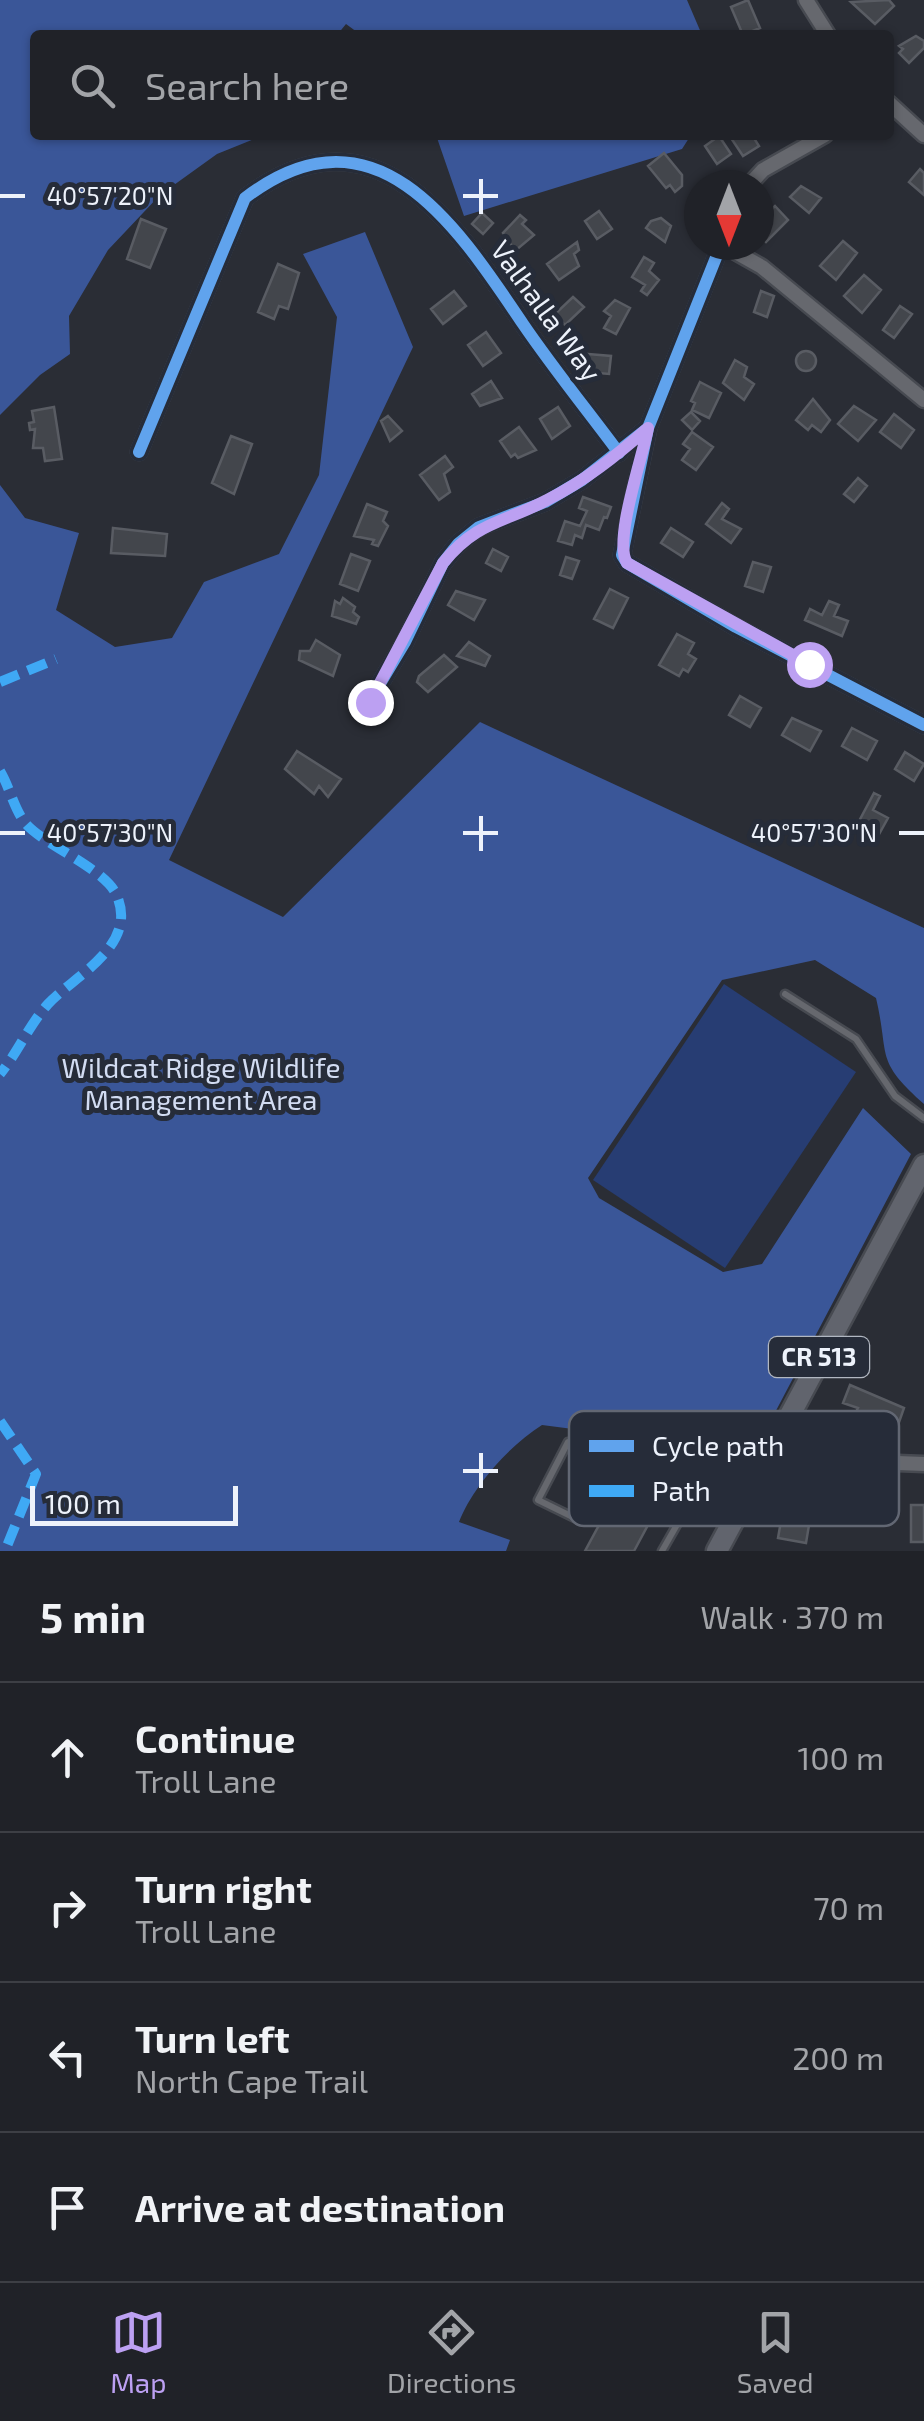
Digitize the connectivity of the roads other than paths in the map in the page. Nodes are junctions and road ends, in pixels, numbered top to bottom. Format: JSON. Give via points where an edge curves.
{"nodes":[{"id":1,"x":806,"y":0,"type":"edge"},
{"id":2,"x":825,"y":30,"type":"edge"},
{"id":3,"x":894,"y":107,"type":"edge"},
{"id":4,"x":924,"y":136,"type":"edge"},
{"id":5,"x":815,"y":140,"type":"edge"},
{"id":6,"x":766,"y":170,"type":"edge"},
{"id":7,"x":716,"y":260,"type":"edge"},
{"id":8,"x":749,"y":260,"type":"edge"},
{"id":9,"x":924,"y":400,"type":"edge"},
{"id":10,"x":648,"y":428,"type":"junction"},
{"id":11,"x":139,"y":452,"type":"dead end"},
{"id":12,"x":619,"y":453,"type":"junction"},
{"id":13,"x":370,"y":702,"type":"dead end"},
{"id":14,"x":924,"y":726,"type":"edge"},
{"id":15,"x":785,"y":994,"type":"dead end"},
{"id":16,"x":924,"y":1118,"type":"edge"},
{"id":17,"x":924,"y":1165,"type":"edge"},
{"id":18,"x":791,"y":1411,"type":"edge"},
{"id":19,"x":569,"y":1442,"type":"edge"},
{"id":20,"x":899,"y":1463,"type":"edge"},
{"id":21,"x":924,"y":1464,"type":"edge"},
{"id":22,"x":569,"y":1515,"type":"edge"},
{"id":23,"x":676,"y":1526,"type":"edge"},
{"id":24,"x":731,"y":1526,"type":"edge"},
{"id":25,"x":662,"y":1551,"type":"edge"},
{"id":26,"x":717,"y":1551,"type":"edge"}],
"edges":[{"from":1,"to":2,"type":"street"},
{"from":3,"to":4,"type":"street"},
{"from":5,"to":6,"type":"street"},
{"from":7,"to":10,"type":"street"},
{"from":8,"to":9,"type":"street"},
{"from":10,"to":12,"type":"street"},
{"from":10,"to":14,"type":"street","via":[[626,527],[627,563]]},
{"from":11,"to":12,"type":"street","name":"Valhalla Way","via":[[245,198],[277,172],[334,159],[416,188],[476,255]]},
{"from":12,"to":13,"type":"street","via":[[545,502],[494,520],[458,544]]},
{"from":15,"to":16,"type":"lane","via":[[856,1039],[895,1096]]},
{"from":17,"to":18,"type":"main road","number":"CR 513"},
{"from":19,"to":22,"type":"lane","via":[[538,1500]]},
{"from":20,"to":21,"type":"street"},
{"from":23,"to":25,"type":"lane"},
{"from":24,"to":26,"type":"main road","number":"CR 513"}]}
